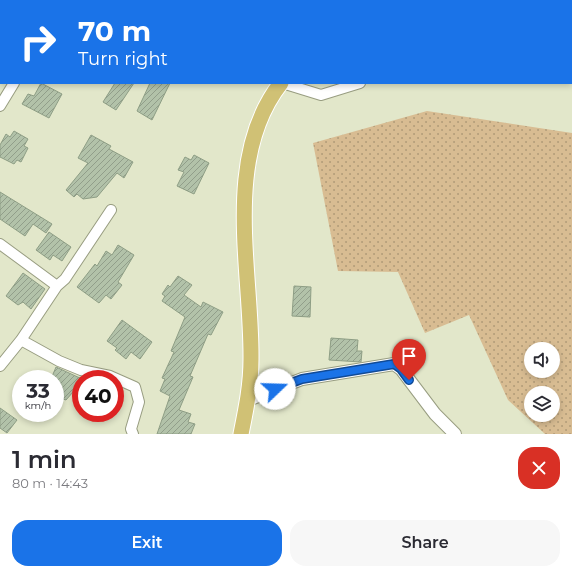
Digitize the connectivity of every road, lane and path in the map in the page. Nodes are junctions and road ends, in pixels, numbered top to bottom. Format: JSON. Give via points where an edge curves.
{"nodes":[{"id":1,"x":13,"y":84,"type":"edge"},
{"id":2,"x":281,"y":84,"type":"edge"},
{"id":3,"x":285,"y":84,"type":"edge"},
{"id":4,"x":357,"y":84,"type":"edge"},
{"id":5,"x":0,"y":106,"type":"edge"},
{"id":6,"x":111,"y":210,"type":"dead end"},
{"id":7,"x":0,"y":244,"type":"edge"},
{"id":8,"x":57,"y":286,"type":"junction"},
{"id":9,"x":21,"y":340,"type":"junction"},
{"id":10,"x":0,"y":366,"type":"edge"},
{"id":11,"x":248,"y":400,"type":"junction"},
{"id":12,"x":133,"y":434,"type":"edge"},
{"id":13,"x":241,"y":434,"type":"edge"},
{"id":14,"x":455,"y":434,"type":"edge"}],
"edges":[{"from":1,"to":5,"type":"street"},
{"from":2,"to":11,"type":"main road","via":[[260,116],[246,172],[246,250],[251,360]]},
{"from":3,"to":4,"type":"street","via":[[321,95]]},
{"from":6,"to":8,"type":"street","via":[[65,279]]},
{"from":7,"to":8,"type":"street"},
{"from":8,"to":9,"type":"street"},
{"from":9,"to":10,"type":"street"},
{"from":9,"to":12,"type":"street","via":[[59,361],[81,370],[110,376],[135,387],[139,402]]},
{"from":11,"to":13,"type":"main road"},
{"from":11,"to":14,"type":"street","via":[[302,379],[394,364]]}]}
